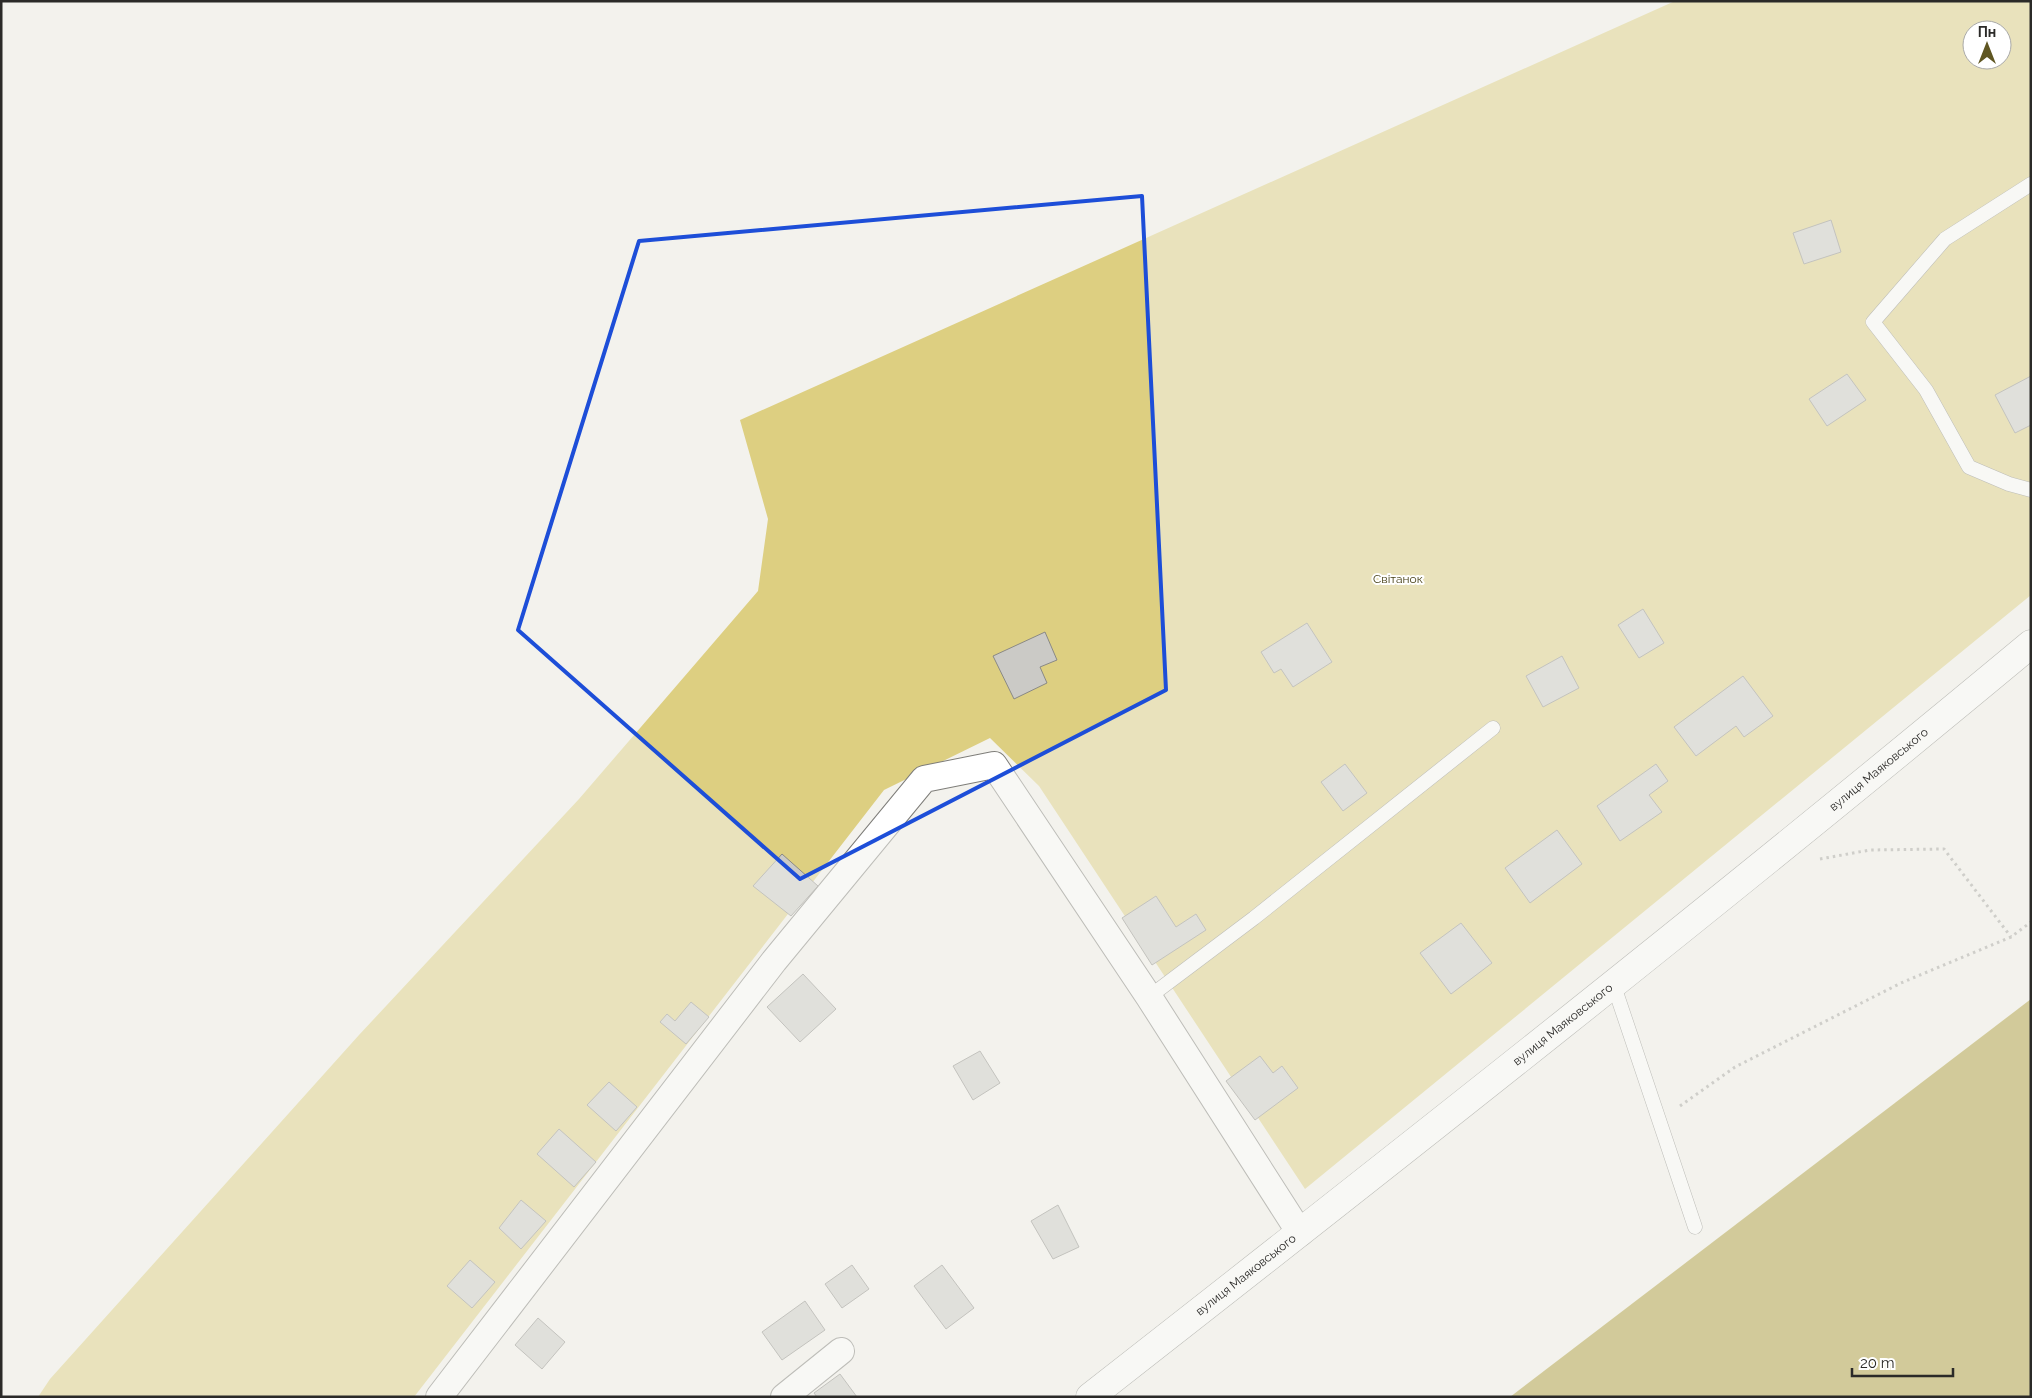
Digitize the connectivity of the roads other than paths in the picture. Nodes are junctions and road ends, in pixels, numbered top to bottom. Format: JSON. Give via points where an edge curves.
{"nodes":[{"id":1,"x":2031,"y":184,"type":"edge"},
{"id":2,"x":2031,"y":490,"type":"edge"},
{"id":3,"x":2031,"y":644,"type":"edge"},
{"id":4,"x":1493,"y":728,"type":"dead end"},
{"id":5,"x":1613,"y":983,"type":"junction"},
{"id":6,"x":1149,"y":997,"type":"junction"},
{"id":7,"x":1695,"y":1227,"type":"dead end"},
{"id":8,"x":1300,"y":1233,"type":"junction"},
{"id":9,"x":841,"y":1351,"type":"dead end"},
{"id":10,"x":440,"y":1397,"type":"edge"},
{"id":11,"x":784,"y":1397,"type":"edge"},
{"id":12,"x":1090,"y":1397,"type":"edge"}],
"edges":[{"from":1,"to":2,"type":"lane","via":[[1945,239],[1873,322],[1926,390],[1968,467]]},
{"from":3,"to":5,"type":"street","name":"вулиця Маяковського"},
{"from":4,"to":6,"type":"lane"},
{"from":5,"to":7,"type":"lane"},
{"from":5,"to":8,"type":"street","name":"вулиця Маяковського"},
{"from":6,"to":8,"type":"street"},
{"from":6,"to":10,"type":"street","via":[[994,765],[924,779],[774,961]]},
{"from":8,"to":12,"type":"street","name":"вулиця Маяковського"},
{"from":9,"to":11,"type":"street"}]}
